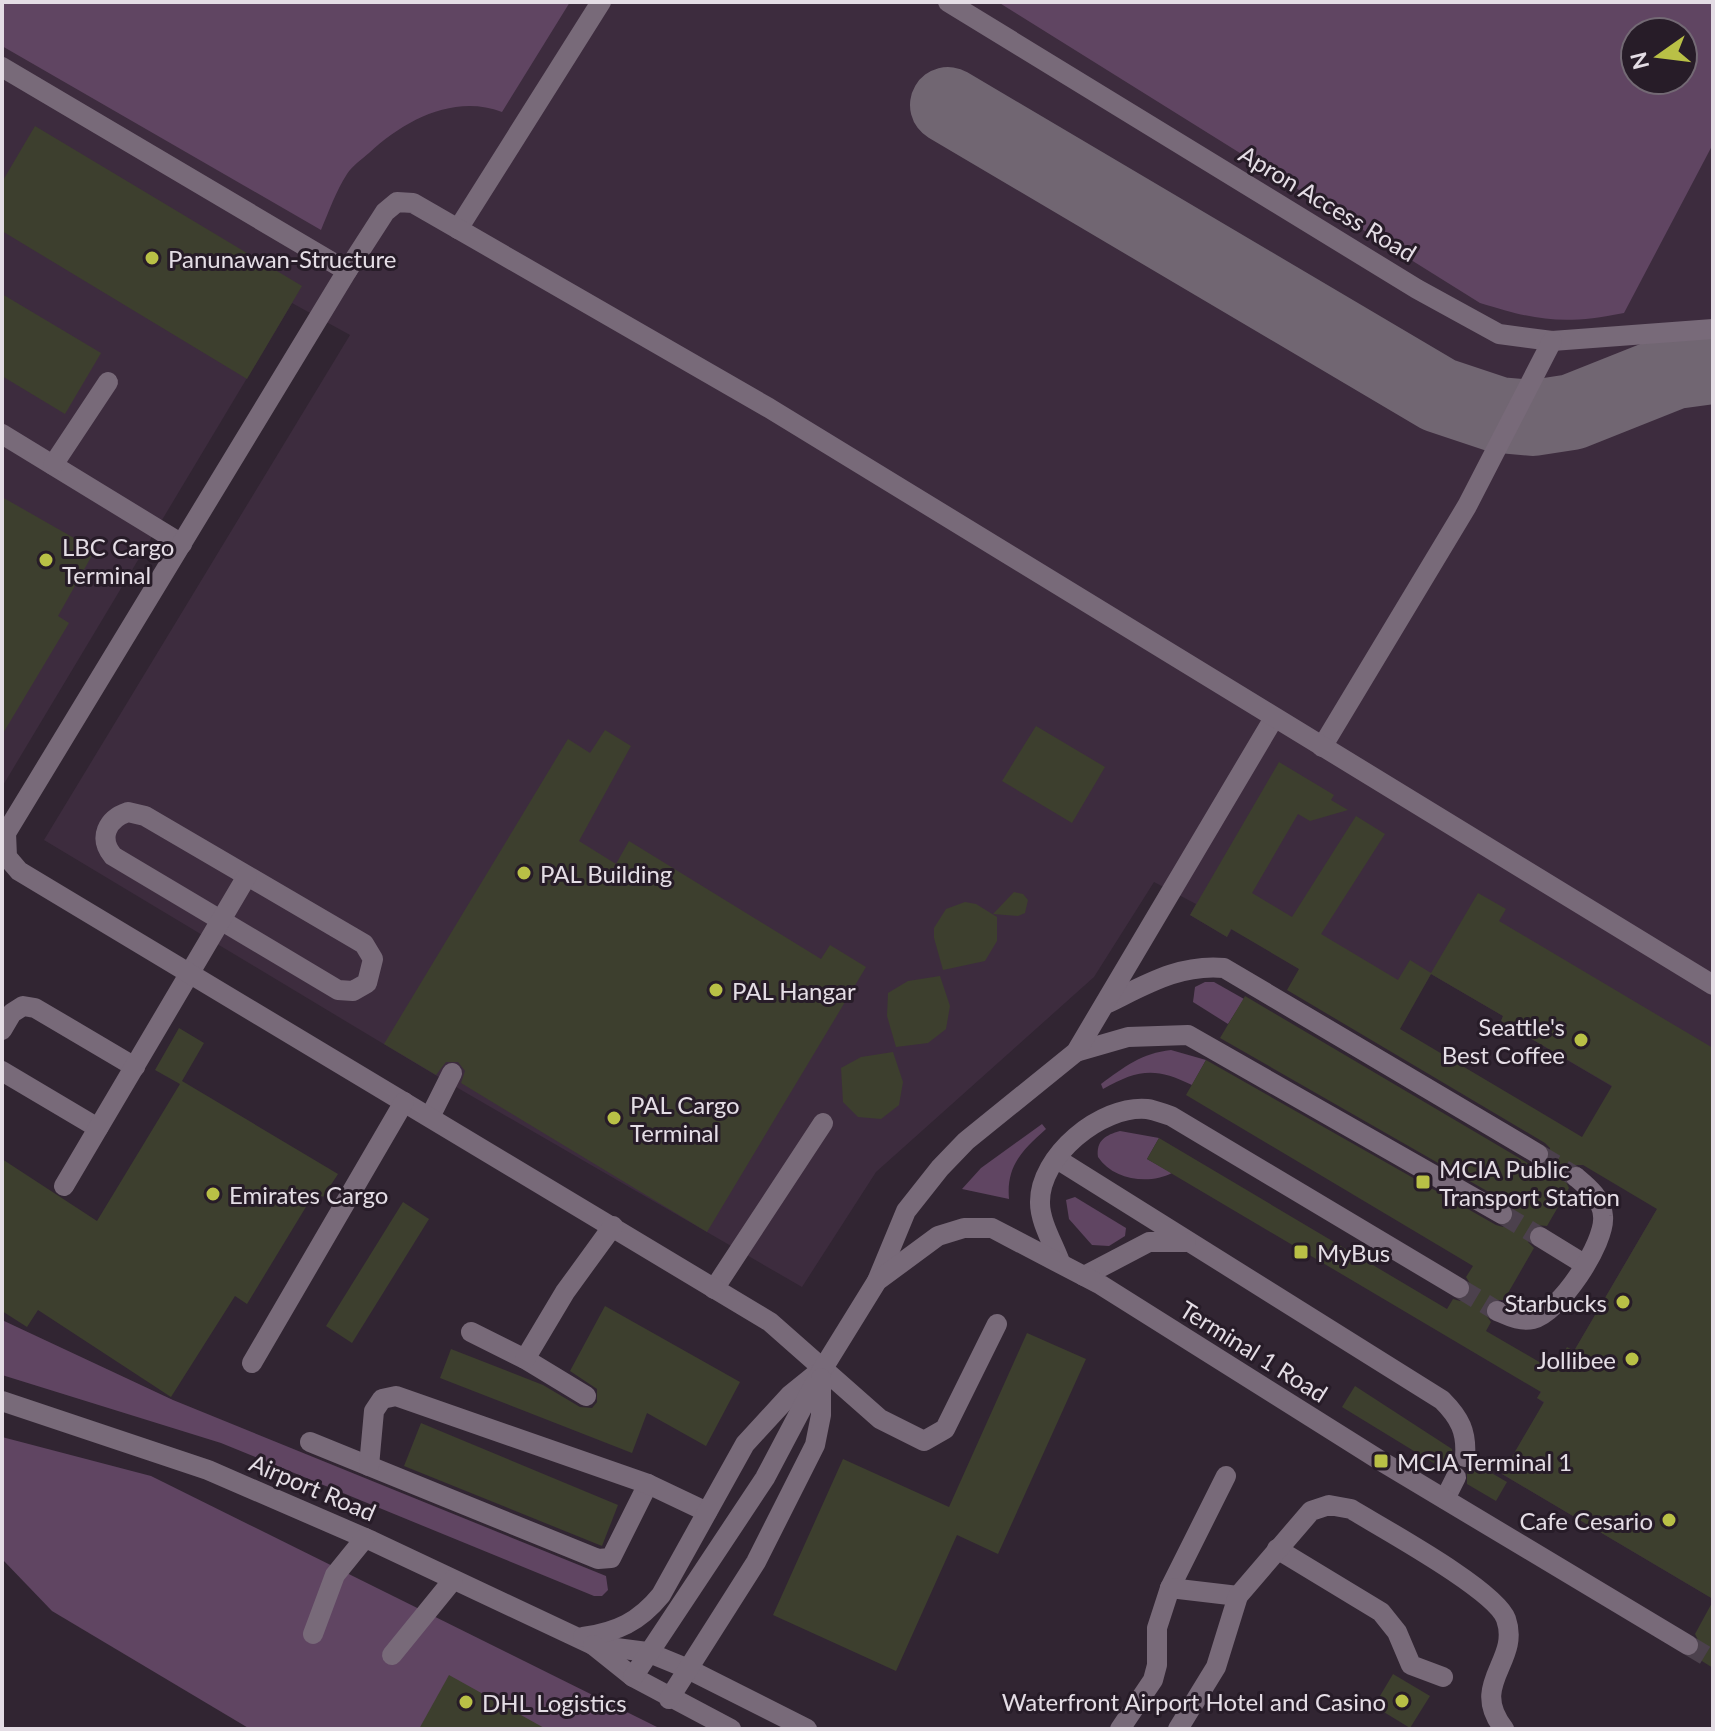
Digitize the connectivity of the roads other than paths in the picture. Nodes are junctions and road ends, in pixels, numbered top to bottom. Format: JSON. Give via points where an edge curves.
{"nodes":[{"id":1,"x":601,"y":2,"type":"edge"},
{"id":2,"x":948,"y":2,"type":"edge"},
{"id":3,"x":2,"y":67,"type":"edge"},
{"id":4,"x":458,"y":229,"type":"junction"},
{"id":5,"x":347,"y":271,"type":"junction"},
{"id":6,"x":1713,"y":329,"type":"edge"},
{"id":7,"x":1552,"y":341,"type":"junction"},
{"id":8,"x":108,"y":382,"type":"dead end"},
{"id":9,"x":2,"y":434,"type":"edge"},
{"id":10,"x":53,"y":465,"type":"junction"},
{"id":11,"x":182,"y":544,"type":"junction"},
{"id":12,"x":1274,"y":718,"type":"junction"},
{"id":13,"x":1322,"y":747,"type":"junction"},
{"id":14,"x":247,"y":876,"type":"junction"},
{"id":15,"x":220,"y":922,"type":"junction"},
{"id":16,"x":191,"y":975,"type":"junction"},
{"id":17,"x":1713,"y":985,"type":"edge"},
{"id":18,"x":1108,"y":1003,"type":"junction"},
{"id":19,"x":2,"y":1030,"type":"edge"},
{"id":20,"x":1076,"y":1052,"type":"junction"},
{"id":21,"x":135,"y":1067,"type":"junction"},
{"id":22,"x":2,"y":1071,"type":"edge"},
{"id":23,"x":452,"y":1073,"type":"dead end"},
{"id":24,"x":404,"y":1102,"type":"junction"},
{"id":25,"x":430,"y":1117,"type":"junction"},
{"id":26,"x":823,"y":1123,"type":"dead end"},
{"id":27,"x":98,"y":1128,"type":"junction"},
{"id":28,"x":1538,"y":1154,"type":"tunnel mouth"},
{"id":29,"x":1057,"y":1159,"type":"junction"},
{"id":30,"x":1576,"y":1177,"type":"tunnel mouth"},
{"id":31,"x":64,"y":1186,"type":"dead end"},
{"id":32,"x":1502,"y":1214,"type":"tunnel mouth"},
{"id":33,"x":613,"y":1226,"type":"junction"},
{"id":34,"x":1540,"y":1237,"type":"tunnel mouth"},
{"id":35,"x":1186,"y":1242,"type":"junction"},
{"id":36,"x":1060,"y":1262,"type":"junction"},
{"id":37,"x":1584,"y":1264,"type":"junction"},
{"id":38,"x":1084,"y":1276,"type":"junction"},
{"id":39,"x":877,"y":1281,"type":"junction"},
{"id":40,"x":1459,"y":1288,"type":"tunnel mouth"},
{"id":41,"x":714,"y":1289,"type":"junction"},
{"id":42,"x":1497,"y":1311,"type":"tunnel mouth"},
{"id":43,"x":997,"y":1324,"type":"dead end"},
{"id":44,"x":471,"y":1332,"type":"dead end"},
{"id":45,"x":525,"y":1359,"type":"junction"},
{"id":46,"x":252,"y":1363,"type":"dead end"},
{"id":47,"x":822,"y":1370,"type":"junction"},
{"id":48,"x":586,"y":1396,"type":"dead end"},
{"id":49,"x":2,"y":1401,"type":"edge"},
{"id":50,"x":310,"y":1442,"type":"dead end"},
{"id":51,"x":1465,"y":1457,"type":"dead end"},
{"id":52,"x":369,"y":1466,"type":"junction"},
{"id":53,"x":1226,"y":1476,"type":"dead end"},
{"id":54,"x":1456,"y":1477,"type":"dead end"},
{"id":55,"x":648,"y":1484,"type":"junction"},
{"id":56,"x":1445,"y":1499,"type":"junction"},
{"id":57,"x":707,"y":1512,"type":"junction"},
{"id":58,"x":365,"y":1538,"type":"junction"},
{"id":59,"x":1277,"y":1549,"type":"junction"},
{"id":60,"x":453,"y":1580,"type":"junction"},
{"id":61,"x":1170,"y":1588,"type":"junction"},
{"id":62,"x":1238,"y":1596,"type":"junction"},
{"id":63,"x":313,"y":1634,"type":"dead end"},
{"id":64,"x":584,"y":1642,"type":"junction"},
{"id":65,"x":1688,"y":1645,"type":"tunnel mouth"},
{"id":66,"x":647,"y":1652,"type":"junction"},
{"id":67,"x":392,"y":1655,"type":"dead end"},
{"id":68,"x":686,"y":1668,"type":"junction"},
{"id":69,"x":633,"y":1677,"type":"junction"},
{"id":70,"x":1443,"y":1677,"type":"dead end"},
{"id":71,"x":669,"y":1699,"type":"junction"},
{"id":72,"x":731,"y":1729,"type":"edge"},
{"id":73,"x":807,"y":1729,"type":"edge"},
{"id":74,"x":1120,"y":1729,"type":"edge"},
{"id":75,"x":1178,"y":1729,"type":"edge"},
{"id":76,"x":1504,"y":1729,"type":"edge"}],
"edges":[{"from":1,"to":4,"type":"street"},
{"from":2,"to":7,"type":"street","name":"Apron Access Road","via":[[1485,327]]},
{"from":3,"to":5,"type":"street"},
{"from":4,"to":5,"type":"street","via":[[413,203],[397,202]]},
{"from":4,"to":12,"type":"street","via":[[769,408]]},
{"from":5,"to":11,"type":"street"},
{"from":6,"to":7,"type":"street","name":"Apron Access Road"},
{"from":7,"to":13,"type":"street","via":[[1467,506]]},
{"from":8,"to":10,"type":"street"},
{"from":9,"to":10,"type":"street"},
{"from":10,"to":11,"type":"street"},
{"from":11,"to":16,"type":"street","via":[[6,833],[7,857],[19,871]]},
{"from":12,"to":13,"type":"street"},
{"from":12,"to":18,"type":"street"},
{"from":13,"to":17,"type":"street"},
{"from":14,"to":15,"type":"street"},
{"from":14,"to":15,"type":"street","via":[[137,813],[120,814],[107,826],[106,842],[113,856]]},
{"from":14,"to":15,"type":"street","via":[[364,944],[373,959],[371,976],[361,988],[338,990]]},
{"from":15,"to":16,"type":"street"},
{"from":16,"to":21,"type":"street"},
{"from":16,"to":24,"type":"street"},
{"from":18,"to":20,"type":"street"},
{"from":18,"to":28,"type":"street","via":[[1168,973],[1200,966],[1224,968]]},
{"from":19,"to":21,"type":"street","via":[[12,1013],[23,1006],[35,1008]]},
{"from":20,"to":32,"type":"street","via":[[1128,1037],[1188,1035]]},
{"from":20,"to":39,"type":"street","via":[[940,1168],[906,1211]]},
{"from":21,"to":27,"type":"street"},
{"from":22,"to":27,"type":"street"},
{"from":23,"to":25,"type":"street"},
{"from":24,"to":25,"type":"street"},
{"from":24,"to":46,"type":"street"},
{"from":25,"to":33,"type":"street"},
{"from":26,"to":41,"type":"street"},
{"from":27,"to":31,"type":"street"},
{"from":29,"to":35,"type":"street"},
{"from":29,"to":36,"type":"street","via":[[1041,1186],[1039,1207]]},
{"from":29,"to":40,"type":"street","via":[[1084,1130],[1118,1113],[1147,1109],[1171,1116]]},
{"from":30,"to":37,"type":"street","via":[[1596,1197],[1604,1219]]},
{"from":33,"to":41,"type":"street"},
{"from":33,"to":45,"type":"street"},
{"from":34,"to":37,"type":"street"},
{"from":35,"to":38,"type":"street","via":[[1149,1242]]},
{"from":35,"to":51,"type":"street","via":[[1442,1400],[1460,1417]]},
{"from":36,"to":38,"type":"street","name":"Terminal 1 Road"},
{"from":36,"to":39,"type":"street","name":"Terminal 1 Road","via":[[992,1228],[964,1228],[938,1236]]},
{"from":37,"to":42,"type":"street","via":[[1559,1303],[1544,1315],[1516,1319]]},
{"from":38,"to":56,"type":"street","name":"Terminal 1 Road"},
{"from":39,"to":47,"type":"street","name":"Terminal 1 Road"},
{"from":41,"to":47,"type":"street","via":[[770,1322]]},
{"from":43,"to":47,"type":"street","via":[[945,1429],[924,1441],[880,1419]]},
{"from":44,"to":45,"type":"street"},
{"from":45,"to":48,"type":"street"},
{"from":47,"to":57,"type":"street","name":"Terminal 1 Road","via":[[790,1395],[745,1444]]},
{"from":47,"to":66,"type":"street","name":"Terminal 1 Road","via":[[720,1551]]},
{"from":47,"to":68,"type":"street","via":[[815,1445],[756,1562]]},
{"from":49,"to":58,"type":"street","name":"Airport Road","via":[[208,1470]]},
{"from":50,"to":52,"type":"street"},
{"from":52,"to":55,"type":"street","via":[[598,1559],[611,1558],[620,1545]]},
{"from":52,"to":55,"type":"street","via":[[374,1411],[382,1399],[396,1396]]},
{"from":53,"to":61,"type":"street"},
{"from":54,"to":56,"type":"street"},
{"from":55,"to":57,"type":"street"},
{"from":56,"to":65,"type":"street","name":"Terminal 1 Road"},
{"from":57,"to":64,"type":"street","name":"Terminal 1 Road","via":[[646,1614]]},
{"from":58,"to":60,"type":"street","name":"Airport Road"},
{"from":58,"to":63,"type":"street","via":[[335,1575]]},
{"from":59,"to":62,"type":"street"},
{"from":59,"to":70,"type":"street","via":[[1381,1612],[1397,1632],[1411,1665]]},
{"from":59,"to":76,"type":"street","via":[[1311,1511],[1329,1505],[1351,1509],[1487,1595],[1505,1615],[1509,1630],[1490,1703]]},
{"from":60,"to":64,"type":"street","name":"Airport Road"},
{"from":60,"to":67,"type":"street"},
{"from":61,"to":62,"type":"street"},
{"from":61,"to":74,"type":"street","via":[[1157,1628],[1153,1680]]},
{"from":62,"to":75,"type":"street","via":[[1216,1667]]},
{"from":64,"to":66,"type":"street","name":"Airport Road"},
{"from":64,"to":69,"type":"street","name":"Airport Road"},
{"from":66,"to":68,"type":"street","name":"Airport Road"},
{"from":66,"to":69,"type":"street","name":"Terminal 1 Road"},
{"from":68,"to":71,"type":"street"},
{"from":68,"to":73,"type":"street","name":"Airport Road"},
{"from":69,"to":71,"type":"street","name":"Airport Road"},
{"from":71,"to":72,"type":"street","name":"Airport Road"}]}
